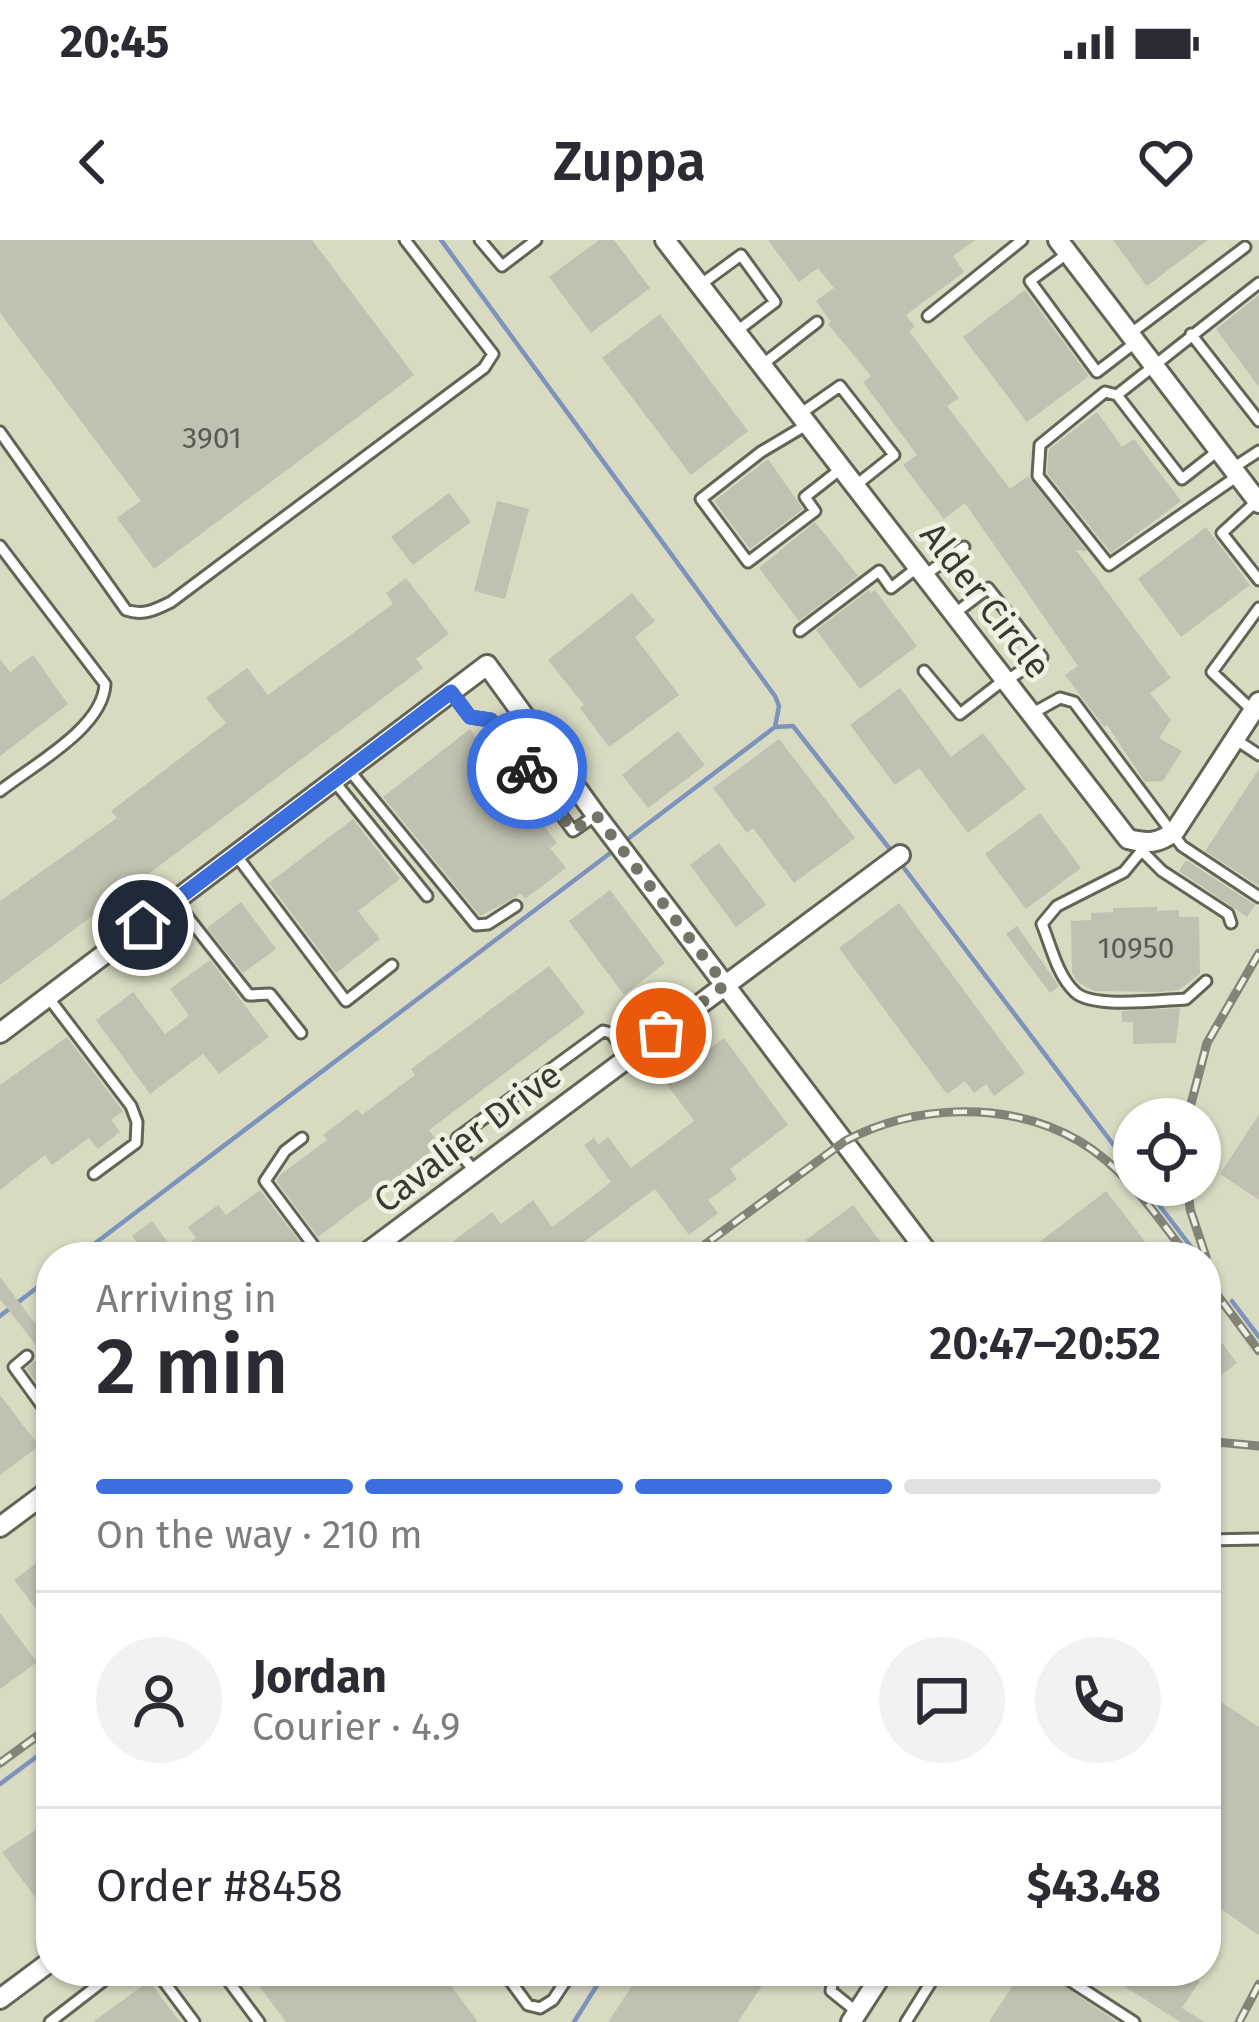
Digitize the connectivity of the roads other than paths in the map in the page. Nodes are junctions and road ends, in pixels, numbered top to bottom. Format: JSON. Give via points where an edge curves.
{"nodes":[{"id":1,"x":405,"y":240,"type":"edge"},
{"id":2,"x":480,"y":240,"type":"edge"},
{"id":3,"x":536,"y":240,"type":"edge"},
{"id":4,"x":665,"y":240,"type":"edge"},
{"id":5,"x":1022,"y":240,"type":"edge"},
{"id":6,"x":1061,"y":243,"type":"edge"},
{"id":7,"x":1245,"y":247,"type":"dead end"},
{"id":8,"x":1259,"y":283,"type":"edge"},
{"id":9,"x":700,"y":285,"type":"junction"},
{"id":10,"x":928,"y":316,"type":"dead end"},
{"id":11,"x":817,"y":322,"type":"dead end"},
{"id":12,"x":736,"y":332,"type":"junction"},
{"id":13,"x":1191,"y":334,"type":"junction"},
{"id":14,"x":1133,"y":338,"type":"junction"},
{"id":15,"x":762,"y":365,"type":"junction"},
{"id":16,"x":1155,"y":366,"type":"junction"},
{"id":17,"x":1118,"y":395,"type":"junction"},
{"id":18,"x":804,"y":419,"type":"junction"},
{"id":19,"x":1259,"y":421,"type":"edge"},
{"id":20,"x":0,"y":432,"type":"edge"},
{"id":21,"x":1219,"y":450,"type":"junction"},
{"id":22,"x":1259,"y":452,"type":"edge"},
{"id":23,"x":842,"y":468,"type":"junction"},
{"id":24,"x":1236,"y":471,"type":"junction"},
{"id":25,"x":855,"y":486,"type":"junction"},
{"id":26,"x":1258,"y":501,"type":"edge"},
{"id":27,"x":0,"y":546,"type":"edge"},
{"id":28,"x":964,"y":547,"type":"dead end"},
{"id":29,"x":921,"y":571,"type":"junction"},
{"id":30,"x":1259,"y":580,"type":"edge"},
{"id":31,"x":1259,"y":608,"type":"edge"},
{"id":32,"x":954,"y":614,"type":"junction"},
{"id":33,"x":800,"y":631,"type":"dead end"},
{"id":34,"x":924,"y":670,"type":"dead end"},
{"id":35,"x":1006,"y":680,"type":"junction"},
{"id":36,"x":451,"y":692,"type":"junction"},
{"id":37,"x":1256,"y":706,"type":"edge"},
{"id":38,"x":1031,"y":714,"type":"junction"},
{"id":39,"x":1235,"y":739,"type":"junction"},
{"id":40,"x":1259,"y":755,"type":"edge"},
{"id":41,"x":341,"y":775,"type":"junction"},
{"id":42,"x":0,"y":790,"type":"edge"},
{"id":43,"x":596,"y":815,"type":"junction"},
{"id":44,"x":1171,"y":834,"type":"junction"},
{"id":45,"x":1144,"y":848,"type":"junction"},
{"id":46,"x":900,"y":855,"type":"dead end"},
{"id":47,"x":236,"y":856,"type":"junction"},
{"id":48,"x":427,"y":896,"type":"dead end"},
{"id":49,"x":1259,"y":897,"type":"edge"},
{"id":50,"x":175,"y":901,"type":"junction"},
{"id":51,"x":516,"y":906,"type":"dead end"},
{"id":52,"x":1231,"y":923,"type":"dead end"},
{"id":53,"x":392,"y":965,"type":"dead end"},
{"id":54,"x":1206,"y":981,"type":"dead end"},
{"id":55,"x":725,"y":985,"type":"junction"},
{"id":56,"x":48,"y":997,"type":"junction"},
{"id":57,"x":301,"y":1033,"type":"dead end"},
{"id":58,"x":0,"y":1034,"type":"edge"},
{"id":59,"x":629,"y":1057,"type":"junction"},
{"id":60,"x":302,"y":1138,"type":"dead end"},
{"id":61,"x":475,"y":1172,"type":"junction"},
{"id":62,"x":94,"y":1174,"type":"dead end"},
{"id":63,"x":311,"y":1242,"type":"edge"},
{"id":64,"x":381,"y":1242,"type":"edge"},
{"id":65,"x":921,"y":1242,"type":"edge"},
{"id":66,"x":27,"y":1356,"type":"dead end"},
{"id":67,"x":36,"y":1397,"type":"edge"},
{"id":68,"x":36,"y":1500,"type":"edge"},
{"id":69,"x":0,"y":1527,"type":"edge"},
{"id":70,"x":1259,"y":1539,"type":"edge"},
{"id":71,"x":1221,"y":1540,"type":"edge"},
{"id":72,"x":36,"y":1972,"type":"edge"},
{"id":73,"x":97,"y":1986,"type":"edge"},
{"id":74,"x":167,"y":1986,"type":"edge"},
{"id":75,"x":232,"y":1986,"type":"edge"},
{"id":76,"x":514,"y":1986,"type":"edge"},
{"id":77,"x":562,"y":1986,"type":"edge"},
{"id":78,"x":830,"y":1986,"type":"edge"},
{"id":79,"x":872,"y":1986,"type":"edge"},
{"id":80,"x":929,"y":1986,"type":"edge"},
{"id":81,"x":1078,"y":1986,"type":"edge"},
{"id":82,"x":0,"y":1999,"type":"edge"},
{"id":83,"x":854,"y":2017,"type":"edge"},
{"id":84,"x":50,"y":2022,"type":"edge"},
{"id":85,"x":194,"y":2022,"type":"edge"},
{"id":86,"x":259,"y":2022,"type":"edge"},
{"id":87,"x":906,"y":2022,"type":"edge"},
{"id":88,"x":1134,"y":2022,"type":"edge"}],
"edges":[{"from":1,"to":20,"type":"lane","via":[[494,354],[444,401],[153,611],[126,610]]},
{"from":2,"to":3,"type":"lane","via":[[502,266]]},
{"from":4,"to":9,"type":"street","name":"Alder Circle"},
{"from":5,"to":10,"type":"lane"},
{"from":6,"to":14,"type":"street"},
{"from":6,"to":14,"type":"lane","via":[[1030,281],[1097,372]]},
{"from":7,"to":14,"type":"lane"},
{"from":8,"to":13,"type":"lane"},
{"from":9,"to":12,"type":"street","name":"Alder Circle"},
{"from":9,"to":12,"type":"lane","via":[[741,255],[776,302]]},
{"from":11,"to":15,"type":"lane"},
{"from":12,"to":15,"type":"street","name":"Alder Circle"},
{"from":13,"to":16,"type":"lane"},
{"from":13,"to":19,"type":"lane"},
{"from":14,"to":16,"type":"street"},
{"from":15,"to":18,"type":"street","name":"Alder Circle"},
{"from":16,"to":17,"type":"lane"},
{"from":16,"to":21,"type":"street"},
{"from":17,"to":21,"type":"lane","via":[[1182,479]]},
{"from":17,"to":24,"type":"lane","via":[[1105,392],[1040,445],[1036,464],[1109,565]]},
{"from":18,"to":23,"type":"street","name":"Alder Circle"},
{"from":18,"to":23,"type":"lane","via":[[701,499],[748,562],[815,511],[805,497]]},
{"from":18,"to":25,"type":"lane","via":[[840,386],[894,455]]},
{"from":21,"to":24,"type":"street"},
{"from":22,"to":24,"type":"lane"},
{"from":23,"to":25,"type":"street","name":"Alder Circle"},
{"from":24,"to":26,"type":"street"},
{"from":25,"to":29,"type":"street","name":"Alder Circle"},
{"from":26,"to":30,"type":"lane","via":[[1222,533]]},
{"from":27,"to":42,"type":"lane","via":[[106,684],[91,722]]},
{"from":28,"to":29,"type":"lane"},
{"from":29,"to":32,"type":"street","name":"Alder Circle"},
{"from":29,"to":33,"type":"lane","via":[[891,588],[879,571]]},
{"from":31,"to":37,"type":"lane","via":[[1212,672]]},
{"from":32,"to":35,"type":"street","name":"Alder Circle"},
{"from":32,"to":35,"type":"lane","via":[[988,588],[1042,657]]},
{"from":34,"to":35,"type":"lane","via":[[960,714]]},
{"from":35,"to":38,"type":"street","name":"Alder Circle"},
{"from":36,"to":41,"type":"street"},
{"from":36,"to":43,"type":"lane","via":[[470,717],[490,720],[573,831]]},
{"from":36,"to":43,"type":"street","via":[[487,665]]},
{"from":37,"to":39,"type":"street"},
{"from":38,"to":44,"type":"lane","via":[[1060,698],[1074,703]]},
{"from":38,"to":45,"type":"street","name":"Alder Circle"},
{"from":39,"to":40,"type":"lane"},
{"from":39,"to":44,"type":"street"},
{"from":41,"to":47,"type":"street"},
{"from":41,"to":48,"type":"lane"},
{"from":41,"to":51,"type":"lane","via":[[476,925]]},
{"from":43,"to":55,"type":"street"},
{"from":44,"to":45,"type":"street"},
{"from":44,"to":49,"type":"lane"},
{"from":45,"to":52,"type":"lane","via":[[1162,872]]},
{"from":45,"to":54,"type":"lane","via":[[1124,872],[1057,906],[1042,924],[1062,974],[1077,996],[1099,1001],[1186,999]]},
{"from":46,"to":55,"type":"street","name":"Cavalier Drive"},
{"from":47,"to":50,"type":"street"},
{"from":47,"to":53,"type":"lane","via":[[346,1001]]},
{"from":50,"to":56,"type":"street"},
{"from":50,"to":57,"type":"lane","via":[[249,995],[269,994]]},
{"from":55,"to":59,"type":"street","name":"Cavalier Drive"},
{"from":55,"to":65,"type":"street"},
{"from":56,"to":58,"type":"street"},
{"from":56,"to":62,"type":"lane","via":[[137,1122],[136,1143]]},
{"from":59,"to":61,"type":"street","name":"Cavalier Drive"},
{"from":59,"to":61,"type":"lane","via":[[603,1031],[457,1138]]},
{"from":60,"to":63,"type":"lane","via":[[265,1181]]},
{"from":61,"to":64,"type":"street","name":"Cavalier Drive"},
{"from":66,"to":67,"type":"lane","via":[[14,1367]]},
{"from":68,"to":69,"type":"street"},
{"from":70,"to":71,"type":"lane"},
{"from":72,"to":82,"type":"street"},
{"from":73,"to":84,"type":"lane"},
{"from":74,"to":85,"type":"lane"},
{"from":75,"to":86,"type":"lane"},
{"from":76,"to":77,"type":"lane","via":[[540,2008]]},
{"from":78,"to":83,"type":"lane"},
{"from":79,"to":83,"type":"street"},
{"from":80,"to":87,"type":"lane"},
{"from":81,"to":88,"type":"lane"}]}
